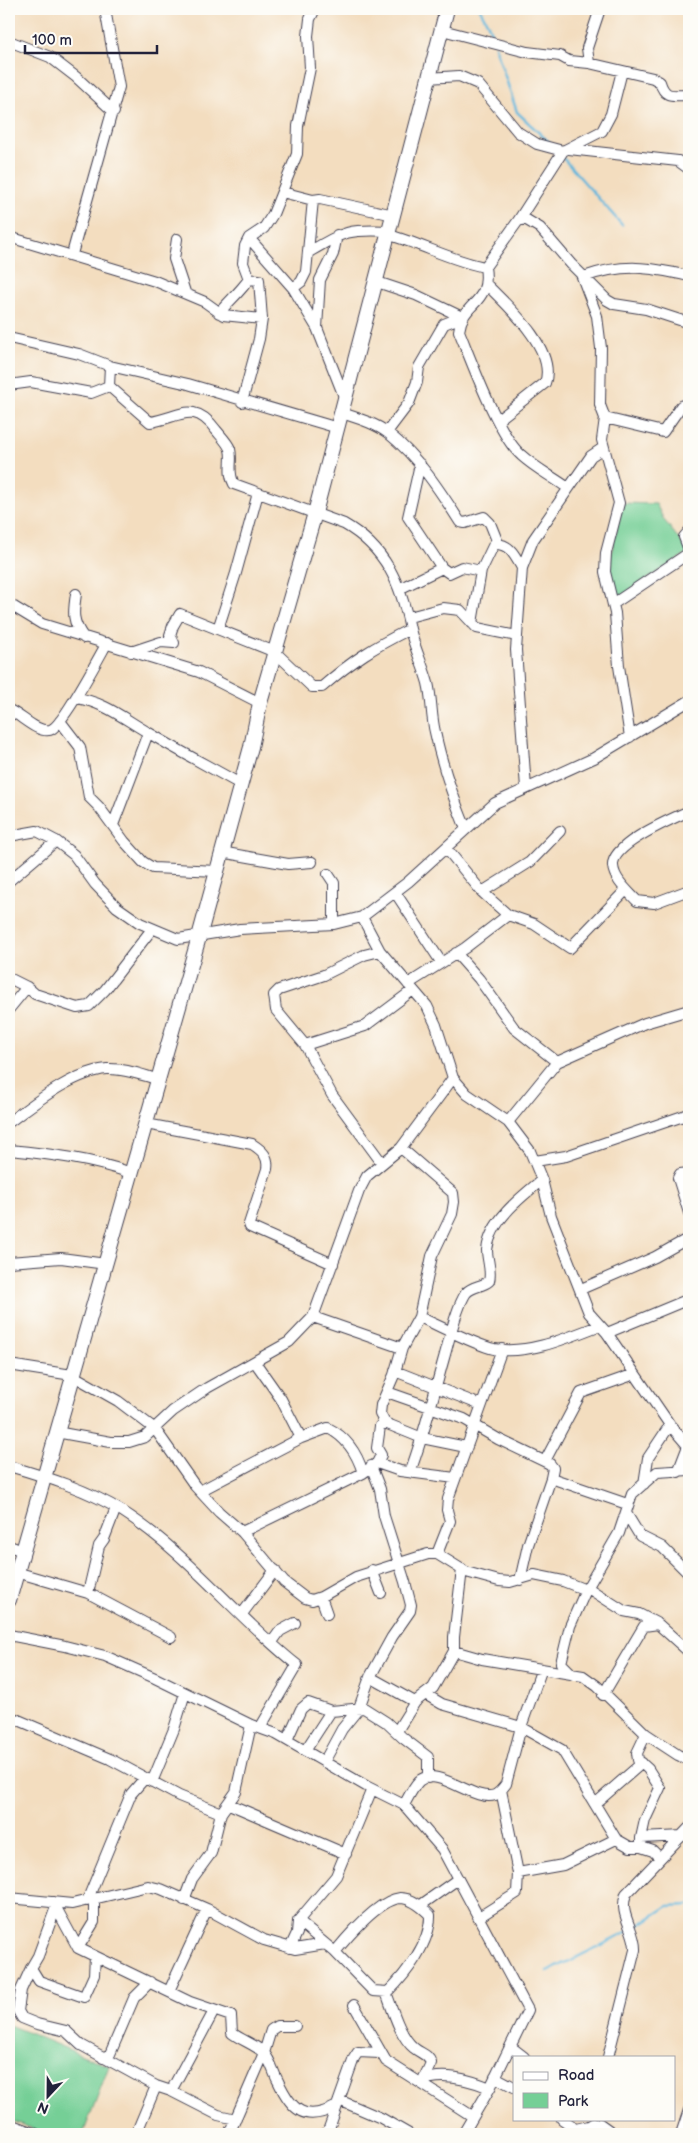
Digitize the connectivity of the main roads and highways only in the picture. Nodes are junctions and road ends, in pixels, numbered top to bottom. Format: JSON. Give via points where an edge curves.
{"nodes":[{"id":1,"x":447,"y":9,"type":"edge"},
{"id":2,"x":9,"y":1600,"type":"edge"}],
"edges":[{"from":1,"to":2,"type":"main road","via":[[346,400],[260,703],[217,870]]}]}
